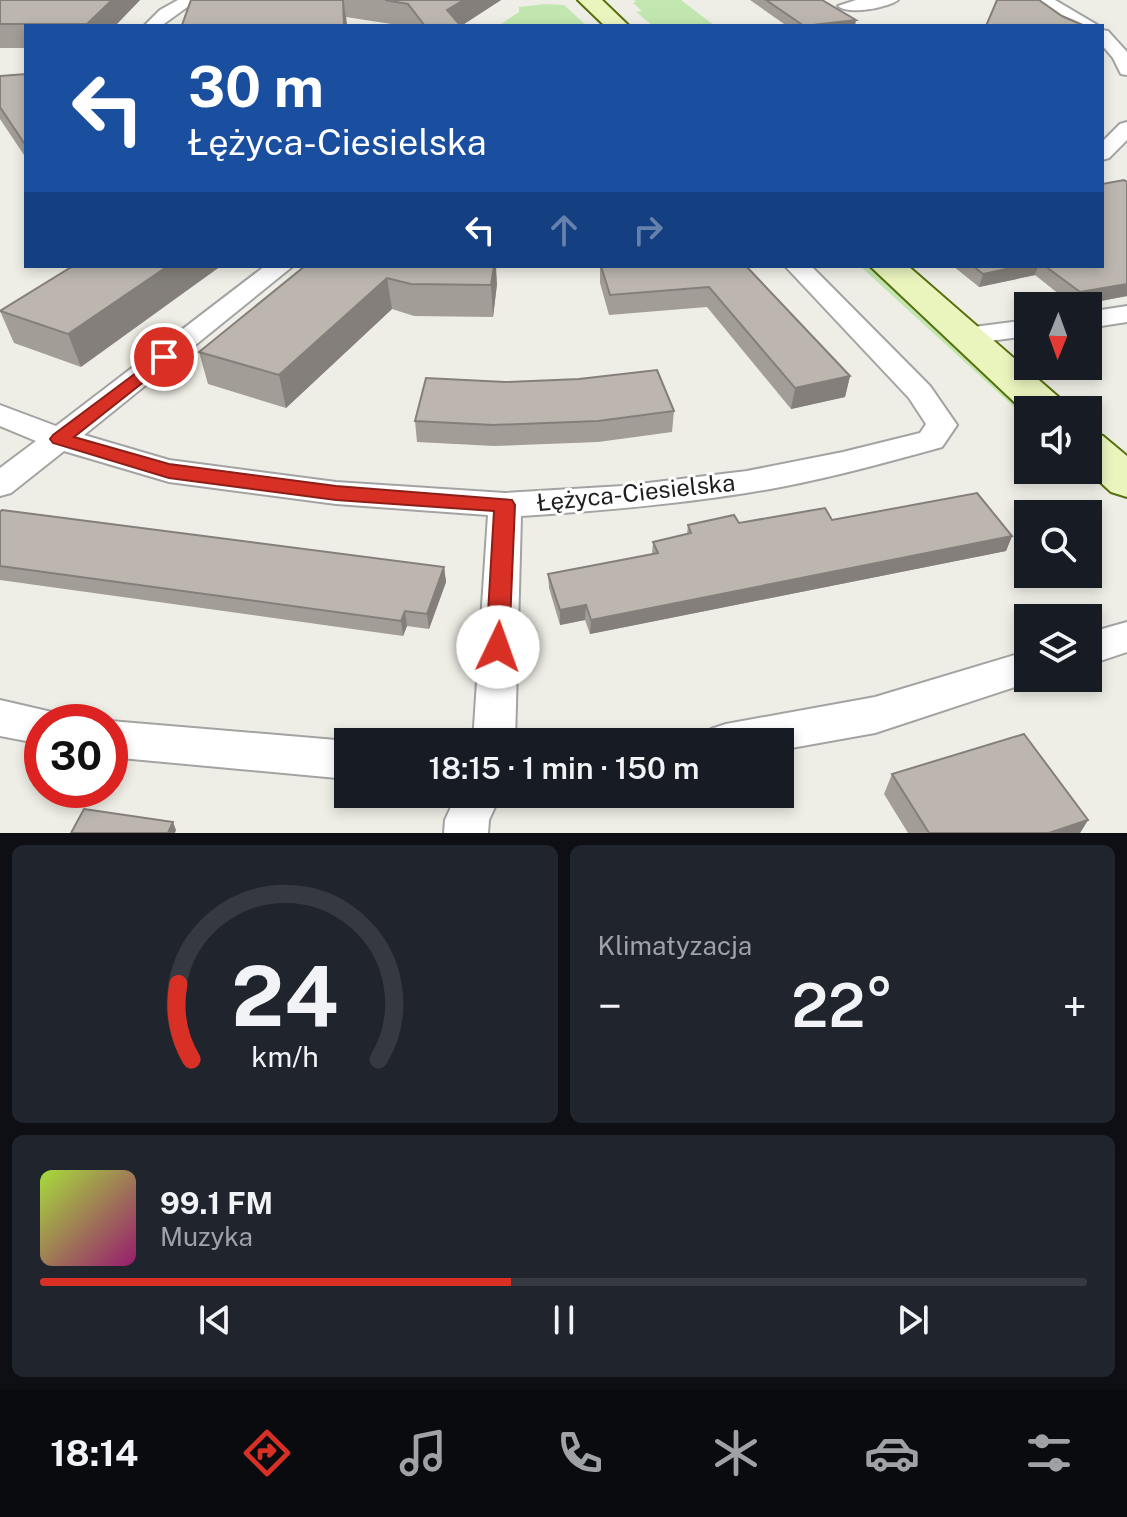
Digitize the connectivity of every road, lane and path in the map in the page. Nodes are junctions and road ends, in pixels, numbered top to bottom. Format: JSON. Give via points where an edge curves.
{"nodes":[{"id":1,"x":189,"y":0,"type":"edge"},
{"id":2,"x":589,"y":0,"type":"edge"},
{"id":3,"x":890,"y":0,"type":"edge"},
{"id":4,"x":1044,"y":0,"type":"edge"},
{"id":5,"x":846,"y":6,"type":"dead end"},
{"id":6,"x":154,"y":24,"type":"edge"},
{"id":7,"x":616,"y":24,"type":"edge"},
{"id":8,"x":1087,"y":24,"type":"edge"},
{"id":9,"x":1104,"y":37,"type":"edge"},
{"id":10,"x":1127,"y":70,"type":"edge"},
{"id":11,"x":1127,"y":128,"type":"edge"},
{"id":12,"x":1104,"y":152,"type":"edge"},
{"id":13,"x":278,"y":268,"type":"edge"},
{"id":14,"x":799,"y":268,"type":"edge"},
{"id":15,"x":889,"y":268,"type":"edge"},
{"id":16,"x":1127,"y":314,"type":"edge"},
{"id":17,"x":1102,"y":318,"type":"edge"},
{"id":18,"x":1014,"y":330,"type":"edge"},
{"id":19,"x":966,"y":336,"type":"junction"},
{"id":20,"x":1032,"y":396,"type":"edge"},
{"id":21,"x":0,"y":415,"type":"edge"},
{"id":22,"x":60,"y":439,"type":"junction"},
{"id":23,"x":1102,"y":459,"type":"edge"},
{"id":24,"x":1127,"y":481,"type":"edge"},
{"id":25,"x":0,"y":485,"type":"edge"},
{"id":26,"x":505,"y":505,"type":"junction"},
{"id":27,"x":1127,"y":637,"type":"edge"},
{"id":28,"x":1102,"y":645,"type":"edge"},
{"id":29,"x":1014,"y":671,"type":"edge"},
{"id":30,"x":0,"y":718,"type":"edge"},
{"id":31,"x":24,"y":723,"type":"edge"},
{"id":32,"x":495,"y":728,"type":"edge"},
{"id":33,"x":794,"y":730,"type":"edge"},
{"id":34,"x":128,"y":741,"type":"edge"},
{"id":35,"x":334,"y":759,"type":"edge"},
{"id":36,"x":473,"y":808,"type":"edge"},
{"id":37,"x":466,"y":833,"type":"edge"}],
"edges":[{"from":1,"to":6,"type":"street"},
{"from":2,"to":7,"type":"main road"},
{"from":3,"to":5,"type":"street"},
{"from":4,"to":8,"type":"street"},
{"from":9,"to":10,"type":"street"},
{"from":11,"to":12,"type":"street"},
{"from":13,"to":22,"type":"street"},
{"from":14,"to":26,"type":"street","name":"Łężyca-Ciesielska","via":[[920,392],[942,425],[931,440],[747,482],[623,498]]},
{"from":15,"to":19,"type":"main road"},
{"from":16,"to":17,"type":"street"},
{"from":18,"to":19,"type":"street"},
{"from":19,"to":20,"type":"main road"},
{"from":21,"to":22,"type":"street","name":"Łężyca-Ciesielska"},
{"from":22,"to":25,"type":"street"},
{"from":22,"to":26,"type":"street","name":"Łężyca-Ciesielska","via":[[169,471],[336,493]]},
{"from":23,"to":24,"type":"main road"},
{"from":26,"to":32,"type":"street"},
{"from":27,"to":28,"type":"street"},
{"from":29,"to":33,"type":"street","via":[[875,715]]},
{"from":30,"to":31,"type":"street"},
{"from":34,"to":35,"type":"street"},
{"from":36,"to":37,"type":"street"}]}
